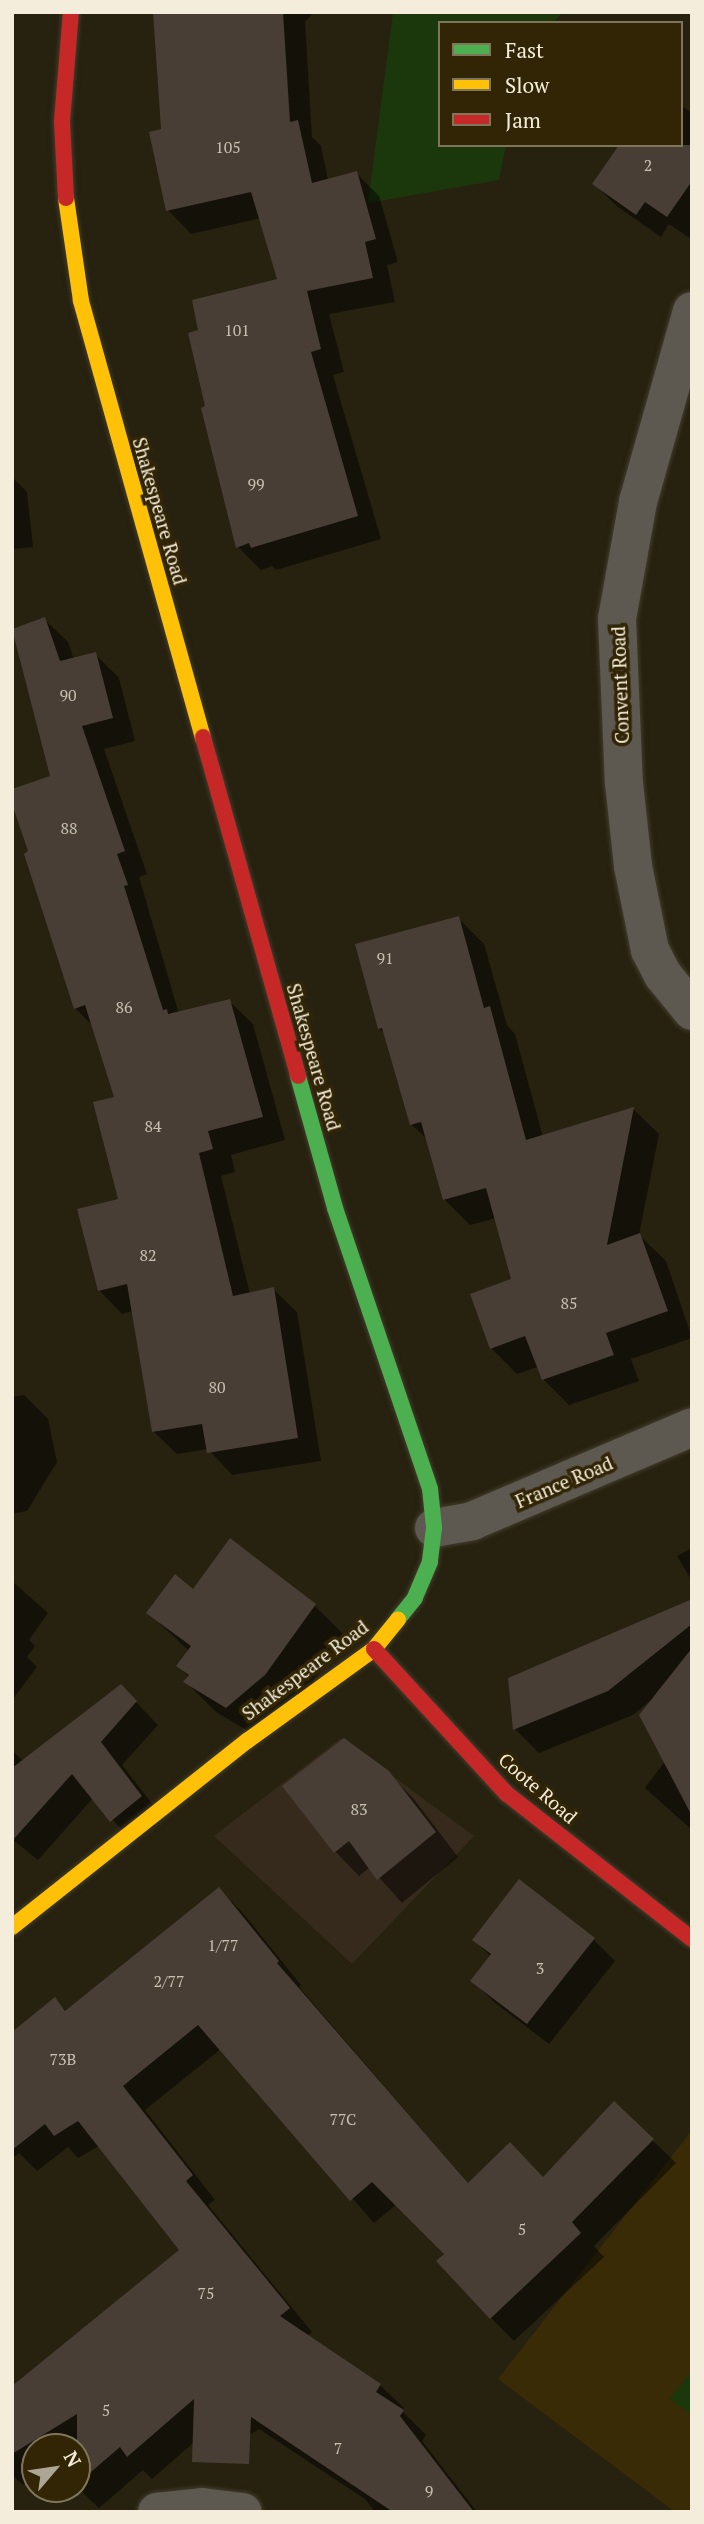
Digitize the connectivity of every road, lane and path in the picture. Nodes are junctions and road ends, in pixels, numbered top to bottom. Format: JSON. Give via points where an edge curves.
{"nodes":[{"id":1,"x":71,"y":12,"type":"edge"},
{"id":2,"x":692,"y":311,"type":"edge"},
{"id":3,"x":692,"y":1011,"type":"edge"},
{"id":4,"x":692,"y":1427,"type":"edge"},
{"id":5,"x":434,"y":1528,"type":"junction"},
{"id":6,"x":374,"y":1649,"type":"junction"},
{"id":7,"x":12,"y":1927,"type":"edge"},
{"id":8,"x":692,"y":1940,"type":"edge"},
{"id":9,"x":157,"y":2512,"type":"edge"},
{"id":10,"x":243,"y":2512,"type":"edge"}],
"edges":[{"from":1,"to":5,"type":"street","name":"Shakespeare Road","via":[[62,121],[64,187],[81,301],[335,1208],[430,1489]]},
{"from":2,"to":3,"type":"street","name":"Convent Road","via":[[638,502],[617,620],[624,783],[633,866],[650,950]]},
{"from":4,"to":5,"type":"street","name":"France Road","via":[[472,1521]]},
{"from":5,"to":6,"type":"street","name":"Shakespeare Road","via":[[430,1562],[415,1598]]},
{"from":6,"to":7,"type":"street","name":"Shakespeare Road","via":[[247,1741]]},
{"from":6,"to":8,"type":"street","name":"Coote Road","via":[[507,1794]]},
{"from":9,"to":10,"type":"street","via":[[202,2507]]}]}
